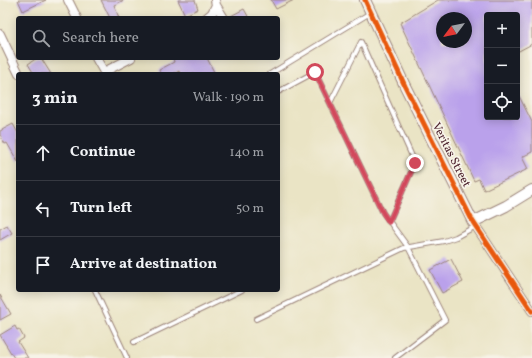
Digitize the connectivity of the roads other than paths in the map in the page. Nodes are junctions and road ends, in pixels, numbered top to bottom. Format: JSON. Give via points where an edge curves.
{"nodes":[{"id":1,"x":68,"y":0,"type":"edge"},
{"id":2,"x":365,"y":0,"type":"edge"},
{"id":3,"x":215,"y":3,"type":"edge"},
{"id":4,"x":370,"y":12,"type":"junction"},
{"id":5,"x":76,"y":16,"type":"edge"},
{"id":6,"x":208,"y":16,"type":"edge"},
{"id":7,"x":223,"y":16,"type":"edge"},
{"id":8,"x":0,"y":34,"type":"edge"},
{"id":9,"x":97,"y":60,"type":"edge"},
{"id":10,"x":127,"y":60,"type":"edge"},
{"id":11,"x":17,"y":72,"type":"edge"},
{"id":12,"x":103,"y":72,"type":"edge"},
{"id":13,"x":106,"y":72,"type":"edge"},
{"id":14,"x":273,"y":72,"type":"edge"},
{"id":15,"x":280,"y":91,"type":"edge"},
{"id":16,"x":330,"y":103,"type":"junction"},
{"id":17,"x":532,"y":190,"type":"edge"},
{"id":18,"x":389,"y":222,"type":"junction"},
{"id":19,"x":475,"y":224,"type":"junction"},
{"id":20,"x":408,"y":247,"type":"junction"},
{"id":21,"x":96,"y":292,"type":"edge"},
{"id":22,"x":238,"y":292,"type":"edge"},
{"id":23,"x":532,"y":311,"type":"edge"},
{"id":24,"x":256,"y":319,"type":"dead end"},
{"id":25,"x":134,"y":342,"type":"dead end"},
{"id":26,"x":127,"y":358,"type":"edge"},
{"id":27,"x":395,"y":358,"type":"edge"}],
"edges":[{"from":1,"to":5,"type":"street"},
{"from":2,"to":4,"type":"street","name":"Veritas Street"},
{"from":3,"to":6,"type":"street"},
{"from":3,"to":7,"type":"street"},
{"from":4,"to":14,"type":"lane"},
{"from":4,"to":19,"type":"street","name":"Veritas Street"},
{"from":8,"to":11,"type":"street"},
{"from":9,"to":12,"type":"street"},
{"from":10,"to":13,"type":"street"},
{"from":15,"to":16,"type":"lane","via":[[315,72]]},
{"from":16,"to":18,"type":"lane"},
{"from":16,"to":18,"type":"lane","via":[[361,42],[415,163]]},
{"from":17,"to":19,"type":"street"},
{"from":18,"to":20,"type":"lane"},
{"from":19,"to":20,"type":"lane","via":[[456,237]]},
{"from":19,"to":23,"type":"street","name":"Veritas Street"},
{"from":20,"to":24,"type":"lane"},
{"from":20,"to":27,"type":"lane","via":[[445,320]]},
{"from":21,"to":26,"type":"lane"},
{"from":22,"to":25,"type":"lane"}]}
